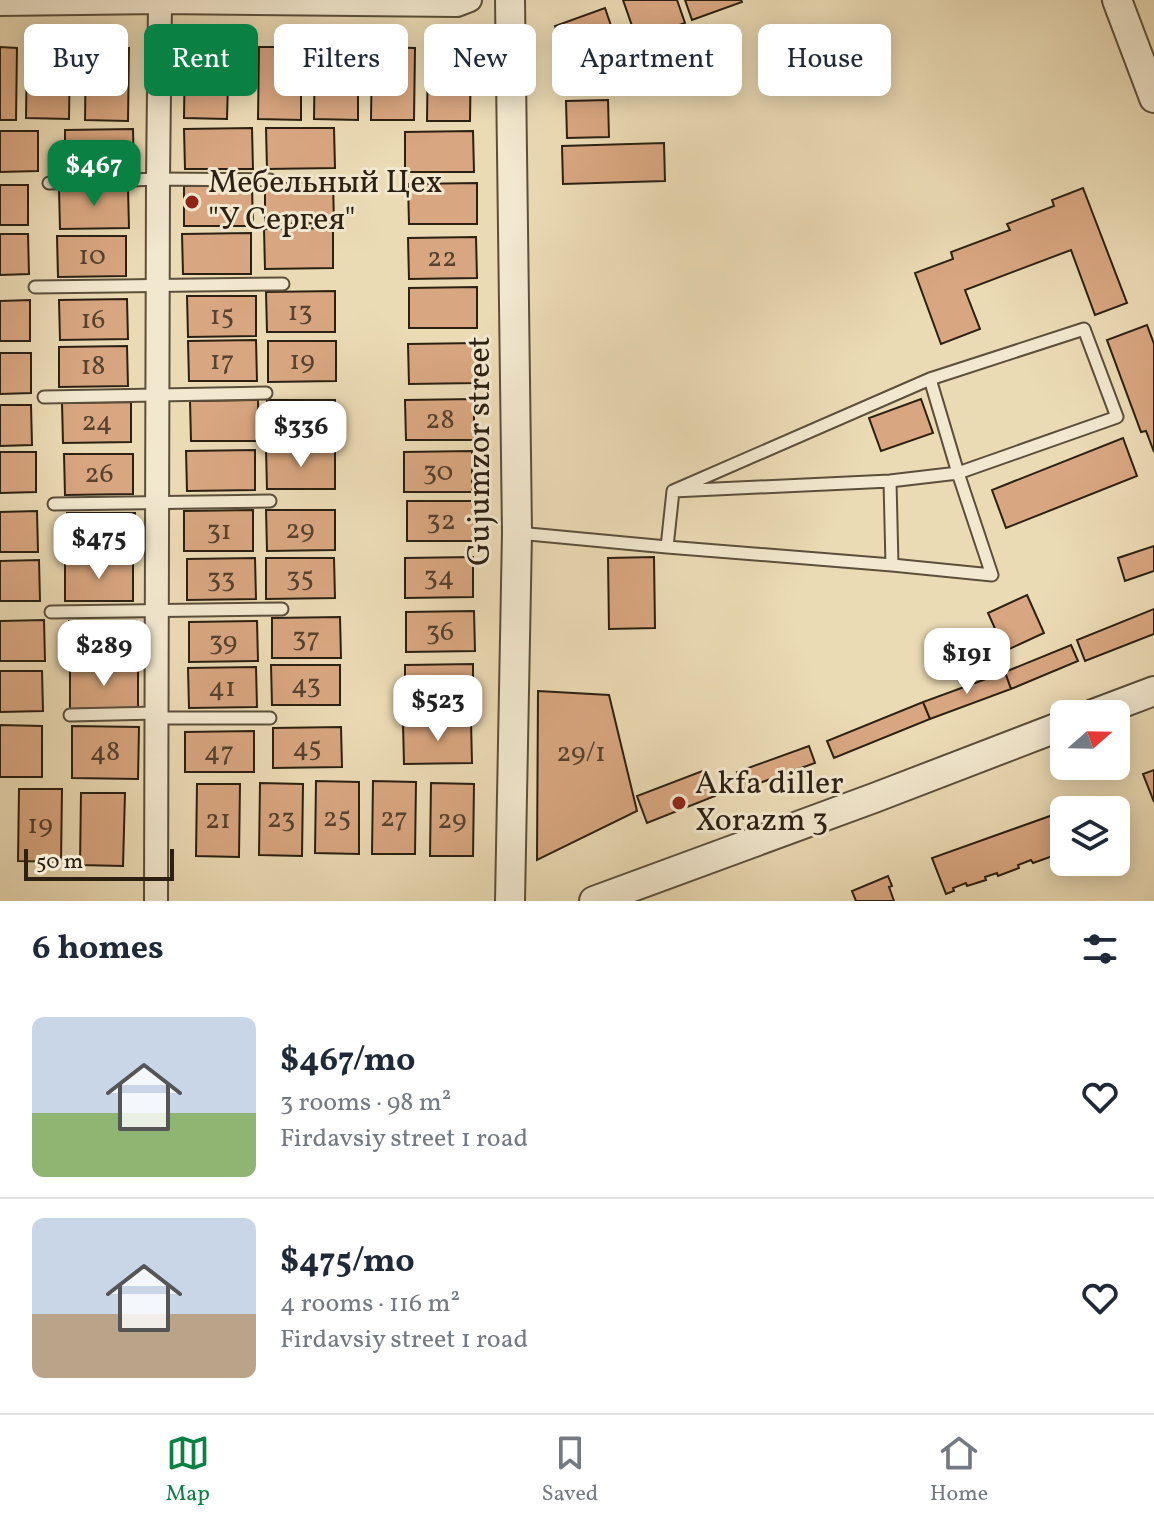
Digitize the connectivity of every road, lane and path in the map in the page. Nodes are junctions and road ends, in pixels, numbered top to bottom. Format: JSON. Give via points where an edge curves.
{"nodes":[{"id":1,"x":470,"y":0,"type":"edge"},
{"id":2,"x":510,"y":0,"type":"edge"},
{"id":3,"x":1117,"y":0,"type":"edge"},
{"id":4,"x":86,"y":1,"type":"edge"},
{"id":5,"x":201,"y":1,"type":"edge"},
{"id":6,"x":160,"y":2,"type":"junction"},
{"id":7,"x":0,"y":4,"type":"edge"},
{"id":8,"x":1154,"y":98,"type":"edge"},
{"id":9,"x":158,"y":179,"type":"junction"},
{"id":10,"x":270,"y":180,"type":"dead end"},
{"id":11,"x":49,"y":183,"type":"dead end"},
{"id":12,"x":283,"y":284,"type":"dead end"},
{"id":13,"x":157,"y":286,"type":"junction"},
{"id":14,"x":35,"y":287,"type":"dead end"},
{"id":15,"x":930,"y":379,"type":"junction"},
{"id":16,"x":266,"y":393,"type":"dead end"},
{"id":17,"x":157,"y":394,"type":"junction"},
{"id":18,"x":44,"y":397,"type":"dead end"},
{"id":19,"x":958,"y":473,"type":"junction"},
{"id":20,"x":890,"y":481,"type":"junction"},
{"id":21,"x":673,"y":491,"type":"junction"},
{"id":22,"x":157,"y":501,"type":"junction"},
{"id":23,"x":270,"y":501,"type":"dead end"},
{"id":24,"x":54,"y":504,"type":"dead end"},
{"id":25,"x":517,"y":533,"type":"junction"},
{"id":26,"x":667,"y":547,"type":"junction"},
{"id":27,"x":892,"y":565,"type":"junction"},
{"id":28,"x":282,"y":609,"type":"dead end"},
{"id":29,"x":157,"y":611,"type":"junction"},
{"id":30,"x":51,"y":612,"type":"dead end"},
{"id":31,"x":1154,"y":691,"type":"edge"},
{"id":32,"x":1130,"y":700,"type":"edge"},
{"id":33,"x":70,"y":715,"type":"dead end"},
{"id":34,"x":156,"y":716,"type":"junction"},
{"id":35,"x":270,"y":718,"type":"dead end"},
{"id":36,"x":1050,"y":730,"type":"edge"},
{"id":37,"x":156,"y":901,"type":"edge"},
{"id":38,"x":510,"y":901,"type":"edge"},
{"id":39,"x":594,"y":901,"type":"edge"}],
"edges":[{"from":1,"to":5,"type":"street","via":[[457,5]]},
{"from":2,"to":25,"type":"street","name":"Gujumzor street"},
{"from":3,"to":8,"type":"street"},
{"from":4,"to":6,"type":"street"},
{"from":4,"to":7,"type":"street"},
{"from":5,"to":6,"type":"street"},
{"from":6,"to":9,"type":"street"},
{"from":9,"to":10,"type":"lane"},
{"from":9,"to":11,"type":"lane"},
{"from":9,"to":13,"type":"street"},
{"from":12,"to":13,"type":"lane"},
{"from":13,"to":14,"type":"lane"},
{"from":13,"to":17,"type":"street"},
{"from":15,"to":19,"type":"lane"},
{"from":15,"to":19,"type":"lane","via":[[1084,329],[1117,417]]},
{"from":15,"to":21,"type":"lane"},
{"from":16,"to":17,"type":"lane"},
{"from":17,"to":18,"type":"lane"},
{"from":17,"to":22,"type":"street"},
{"from":19,"to":20,"type":"lane"},
{"from":19,"to":27,"type":"lane","via":[[992,575]]},
{"from":20,"to":21,"type":"lane"},
{"from":20,"to":27,"type":"lane"},
{"from":21,"to":26,"type":"lane"},
{"from":22,"to":23,"type":"lane"},
{"from":22,"to":24,"type":"lane"},
{"from":22,"to":29,"type":"street"},
{"from":25,"to":26,"type":"lane"},
{"from":25,"to":38,"type":"street","name":"Gujumzor street"},
{"from":26,"to":27,"type":"lane"},
{"from":28,"to":29,"type":"lane"},
{"from":29,"to":30,"type":"lane"},
{"from":29,"to":34,"type":"street"},
{"from":31,"to":32,"type":"street"},
{"from":33,"to":34,"type":"lane"},
{"from":34,"to":35,"type":"lane"},
{"from":34,"to":37,"type":"street"},
{"from":36,"to":39,"type":"street"}]}
